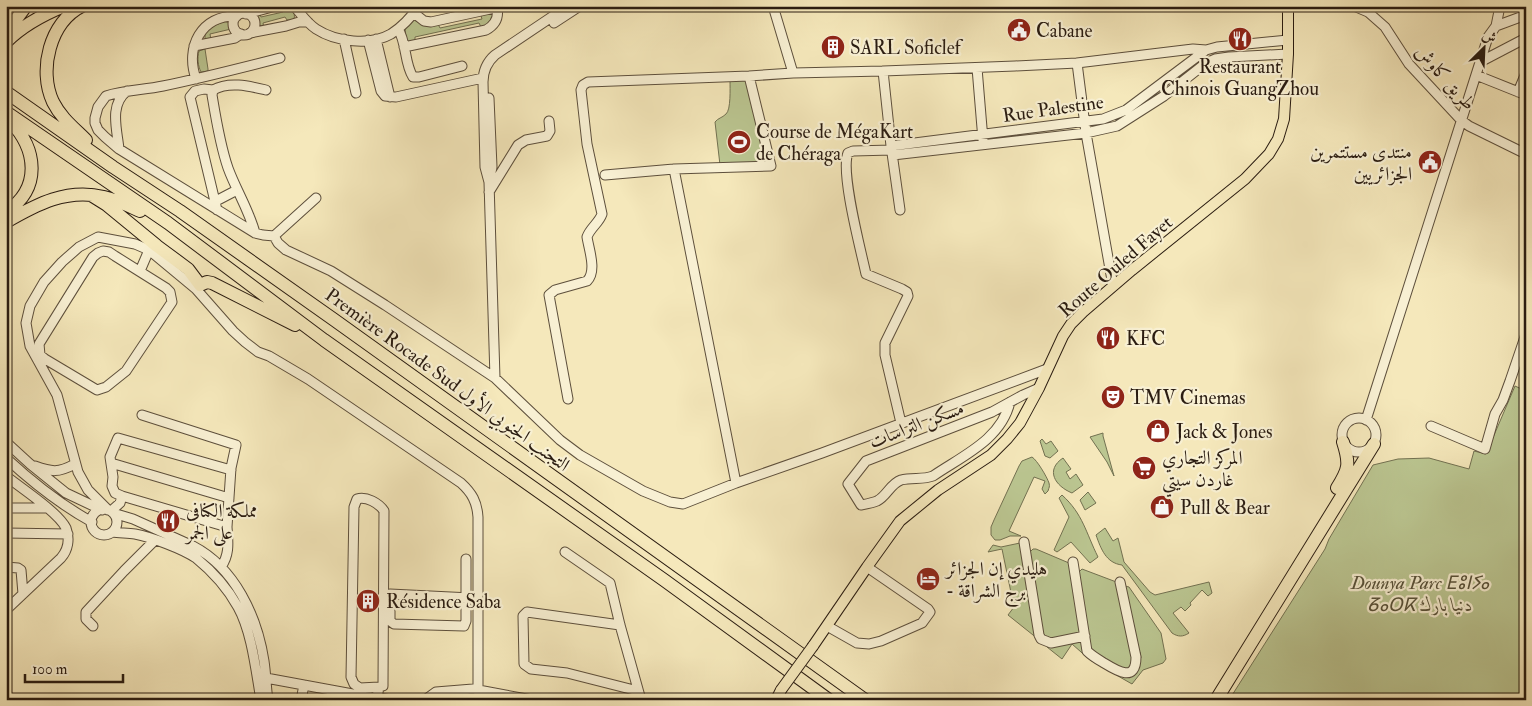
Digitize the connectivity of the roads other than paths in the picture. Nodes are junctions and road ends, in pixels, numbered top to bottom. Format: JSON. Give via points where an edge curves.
{"nodes":[{"id":1,"x":10,"y":6,"type":"edge"},
{"id":2,"x":26,"y":6,"type":"edge"},
{"id":3,"x":64,"y":6,"type":"edge"},
{"id":4,"x":82,"y":6,"type":"edge"},
{"id":5,"x":276,"y":6,"type":"edge"},
{"id":6,"x":294,"y":6,"type":"edge"},
{"id":7,"x":568,"y":6,"type":"edge"},
{"id":8,"x":580,"y":6,"type":"edge"},
{"id":9,"x":772,"y":6,"type":"edge"},
{"id":10,"x":1288,"y":6,"type":"edge"},
{"id":11,"x":1354,"y":6,"type":"edge"},
{"id":12,"x":1500,"y":6,"type":"edge"},
{"id":13,"x":500,"y":7,"type":"edge"},
{"id":14,"x":417,"y":10,"type":"edge"},
{"id":15,"x":6,"y":12,"type":"edge"},
{"id":16,"x":242,"y":15,"type":"junction"},
{"id":17,"x":1526,"y":15,"type":"edge"},
{"id":18,"x":308,"y":22,"type":"junction"},
{"id":19,"x":1496,"y":26,"type":"junction"},
{"id":20,"x":398,"y":29,"type":"junction"},
{"id":21,"x":6,"y":33,"type":"edge"},
{"id":22,"x":246,"y":34,"type":"junction"},
{"id":23,"x":1526,"y":38,"type":"edge"},
{"id":24,"x":344,"y":40,"type":"junction"},
{"id":25,"x":372,"y":40,"type":"junction"},
{"id":26,"x":1288,"y":40,"type":"junction"},
{"id":27,"x":6,"y":42,"type":"edge"},
{"id":28,"x":194,"y":46,"type":"junction"},
{"id":29,"x":404,"y":48,"type":"junction"},
{"id":30,"x":1206,"y":50,"type":"junction"},
{"id":31,"x":1166,"y":52,"type":"junction"},
{"id":32,"x":1288,"y":54,"type":"junction"},
{"id":33,"x":280,"y":58,"type":"dead end"},
{"id":34,"x":1480,"y":62,"type":"junction"},
{"id":35,"x":1077,"y":63,"type":"junction"},
{"id":36,"x":462,"y":66,"type":"dead end"},
{"id":37,"x":1184,"y":66,"type":"junction"},
{"id":38,"x":977,"y":68,"type":"junction"},
{"id":39,"x":883,"y":71,"type":"junction"},
{"id":40,"x":793,"y":73,"type":"junction"},
{"id":41,"x":1191,"y":73,"type":"junction"},
{"id":42,"x":1526,"y":73,"type":"edge"},
{"id":43,"x":1476,"y":75,"type":"junction"},
{"id":44,"x":749,"y":76,"type":"junction"},
{"id":45,"x":483,"y":78,"type":"junction"},
{"id":46,"x":196,"y":79,"type":"junction"},
{"id":47,"x":213,"y":90,"type":"junction"},
{"id":48,"x":266,"y":90,"type":"dead end"},
{"id":49,"x":127,"y":91,"type":"junction"},
{"id":50,"x":6,"y":92,"type":"edge"},
{"id":51,"x":1522,"y":93,"type":"edge"},
{"id":52,"x":356,"y":94,"type":"dead end"},
{"id":53,"x":6,"y":112,"type":"edge"},
{"id":54,"x":6,"y":117,"type":"edge"},
{"id":55,"x":1461,"y":120,"type":"junction"},
{"id":56,"x":549,"y":121,"type":"dead end"},
{"id":57,"x":1085,"y":122,"type":"junction"},
{"id":58,"x":1086,"y":133,"type":"junction"},
{"id":59,"x":983,"y":135,"type":"junction"},
{"id":60,"x":984,"y":145,"type":"junction"},
{"id":61,"x":119,"y":149,"type":"junction"},
{"id":62,"x":892,"y":150,"type":"junction"},
{"id":63,"x":1526,"y":154,"type":"edge"},
{"id":64,"x":674,"y":169,"type":"junction"},
{"id":65,"x":605,"y":175,"type":"dead end"},
{"id":66,"x":489,"y":182,"type":"junction"},
{"id":67,"x":237,"y":190,"type":"junction"},
{"id":68,"x":489,"y":193,"type":"junction"},
{"id":69,"x":91,"y":195,"type":"junction"},
{"id":70,"x":316,"y":198,"type":"dead end"},
{"id":71,"x":215,"y":206,"type":"junction"},
{"id":72,"x":900,"y":210,"type":"dead end"},
{"id":73,"x":180,"y":211,"type":"junction"},
{"id":74,"x":6,"y":212,"type":"edge"},
{"id":75,"x":6,"y":222,"type":"edge"},
{"id":76,"x":168,"y":223,"type":"junction"},
{"id":77,"x":256,"y":233,"type":"junction"},
{"id":78,"x":274,"y":236,"type":"junction"},
{"id":79,"x":149,"y":250,"type":"junction"},
{"id":80,"x":140,"y":271,"type":"junction"},
{"id":81,"x":1113,"y":286,"type":"junction"},
{"id":82,"x":198,"y":287,"type":"junction"},
{"id":83,"x":1526,"y":334,"type":"edge"},
{"id":84,"x":324,"y":340,"type":"junction"},
{"id":85,"x":1047,"y":368,"type":"junction"},
{"id":86,"x":494,"y":378,"type":"junction"},
{"id":87,"x":1039,"y":388,"type":"junction"},
{"id":88,"x":568,"y":399,"type":"dead end"},
{"id":89,"x":1010,"y":402,"type":"junction"},
{"id":90,"x":142,"y":415,"type":"dead end"},
{"id":91,"x":1366,"y":420,"type":"junction"},
{"id":92,"x":901,"y":423,"type":"junction"},
{"id":93,"x":1431,"y":426,"type":"dead end"},
{"id":94,"x":6,"y":442,"type":"edge"},
{"id":95,"x":1343,"y":442,"type":"junction"},
{"id":96,"x":1374,"y":444,"type":"junction"},
{"id":97,"x":6,"y":458,"type":"edge"},
{"id":98,"x":111,"y":463,"type":"junction"},
{"id":99,"x":30,"y":464,"type":"junction"},
{"id":100,"x":75,"y":464,"type":"junction"},
{"id":101,"x":231,"y":470,"type":"junction"},
{"id":102,"x":6,"y":476,"type":"edge"},
{"id":103,"x":736,"y":483,"type":"junction"},
{"id":104,"x":122,"y":496,"type":"junction"},
{"id":105,"x":229,"y":498,"type":"junction"},
{"id":106,"x":6,"y":508,"type":"edge"},
{"id":107,"x":46,"y":508,"type":"junction"},
{"id":108,"x":108,"y":511,"type":"junction"},
{"id":109,"x":390,"y":521,"type":"dead end"},
{"id":110,"x":92,"y":522,"type":"junction"},
{"id":111,"x":227,"y":528,"type":"junction"},
{"id":112,"x":112,"y":532,"type":"junction"},
{"id":113,"x":6,"y":533,"type":"edge"},
{"id":114,"x":68,"y":534,"type":"junction"},
{"id":115,"x":155,"y":540,"type":"junction"},
{"id":116,"x":1024,"y":542,"type":"dead end"},
{"id":117,"x":565,"y":552,"type":"dead end"},
{"id":118,"x":466,"y":559,"type":"dead end"},
{"id":119,"x":1073,"y":562,"type":"dead end"},
{"id":120,"x":6,"y":567,"type":"edge"},
{"id":121,"x":221,"y":567,"type":"junction"},
{"id":122,"x":867,"y":567,"type":"junction"},
{"id":123,"x":1120,"y":582,"type":"dead end"},
{"id":124,"x":23,"y":594,"type":"junction"},
{"id":125,"x":390,"y":594,"type":"junction"},
{"id":126,"x":466,"y":598,"type":"junction"},
{"id":127,"x":478,"y":598,"type":"junction"},
{"id":128,"x":6,"y":610,"type":"edge"},
{"id":129,"x":93,"y":626,"type":"dead end"},
{"id":130,"x":620,"y":626,"type":"junction"},
{"id":131,"x":826,"y":626,"type":"junction"},
{"id":132,"x":1085,"y":636,"type":"junction"},
{"id":133,"x":266,"y":678,"type":"junction"},
{"id":134,"x":304,"y":685,"type":"junction"},
{"id":135,"x":379,"y":687,"type":"junction"},
{"id":136,"x":478,"y":689,"type":"junction"},
{"id":137,"x":639,"y":695,"type":"edge"},
{"id":138,"x":779,"y":695,"type":"edge"},
{"id":139,"x":377,"y":698,"type":"junction"},
{"id":140,"x":261,"y":700,"type":"edge"},
{"id":141,"x":268,"y":700,"type":"edge"},
{"id":142,"x":301,"y":700,"type":"edge"},
{"id":143,"x":391,"y":700,"type":"edge"},
{"id":144,"x":425,"y":700,"type":"edge"},
{"id":145,"x":480,"y":700,"type":"edge"},
{"id":146,"x":532,"y":700,"type":"edge"},
{"id":147,"x":829,"y":700,"type":"edge"},
{"id":148,"x":865,"y":700,"type":"edge"},
{"id":149,"x":1206,"y":700,"type":"edge"},
{"id":150,"x":1216,"y":700,"type":"edge"}],
"edges":[{"from":1,"to":15,"type":"highway"},
{"from":2,"to":21,"type":"highway"},
{"from":3,"to":27,"type":"highway","via":[[38,18]]},
{"from":4,"to":73,"type":"highway","via":[[61,24],[51,44],[47,66],[52,101],[63,118],[88,143]]},
{"from":5,"to":16,"type":"street"},
{"from":6,"to":18,"type":"street"},
{"from":7,"to":45,"type":"street","via":[[495,54],[485,68]]},
{"from":8,"to":66,"type":"street","via":[[492,65],[488,78],[492,167]]},
{"from":9,"to":40,"type":"street"},
{"from":10,"to":26,"type":"main road","name":"Route Ouled Fayet"},
{"from":11,"to":55,"type":"street","name":"طريق كاوش","via":[[1368,12],[1385,27],[1409,64]]},
{"from":12,"to":19,"type":"street"},
{"from":13,"to":14,"type":"street","via":[[431,22],[424,21]]},
{"from":13,"to":29,"type":"street","via":[[491,28]]},
{"from":14,"to":20,"type":"street"},
{"from":16,"to":22,"type":"street","via":[[233,25],[236,31]]},
{"from":16,"to":22,"type":"street","via":[[250,15],[254,20],[254,27]]},
{"from":16,"to":28,"type":"street","via":[[221,18],[207,26]]},
{"from":17,"to":19,"type":"street"},
{"from":18,"to":22,"type":"street"},
{"from":18,"to":24,"type":"street","via":[[317,30]]},
{"from":19,"to":34,"type":"street","via":[[1488,36]]},
{"from":20,"to":25,"type":"street"},
{"from":20,"to":29,"type":"street"},
{"from":22,"to":28,"type":"street"},
{"from":23,"to":34,"type":"street"},
{"from":24,"to":25,"type":"street"},
{"from":24,"to":52,"type":"street"},
{"from":25,"to":45,"type":"street","via":[[381,91],[385,96],[396,97]]},
{"from":26,"to":30,"type":"street","name":"Rue Palestine"},
{"from":26,"to":32,"type":"main road","name":"Route Ouled Fayet"},
{"from":28,"to":46,"type":"street","via":[[192,64]]},
{"from":29,"to":36,"type":"street","via":[[410,70],[416,78]]},
{"from":30,"to":31,"type":"street"},
{"from":30,"to":37,"type":"street","name":"Rue Palestine"},
{"from":31,"to":35,"type":"street"},
{"from":31,"to":37,"type":"street"},
{"from":32,"to":41,"type":"street","name":"Rue Palestine","via":[[1215,59]]},
{"from":32,"to":81,"type":"main road","name":"Route Ouled Fayet","via":[[1284,119],[1269,154],[1245,178]]},
{"from":33,"to":46,"type":"street"},
{"from":34,"to":43,"type":"street"},
{"from":35,"to":38,"type":"street"},
{"from":35,"to":57,"type":"street"},
{"from":37,"to":41,"type":"street"},
{"from":37,"to":57,"type":"street","name":"Rue Palestine","via":[[1126,110],[1103,120]]},
{"from":38,"to":39,"type":"street"},
{"from":38,"to":59,"type":"street"},
{"from":39,"to":40,"type":"street"},
{"from":39,"to":62,"type":"street"},
{"from":40,"to":44,"type":"street"},
{"from":41,"to":58,"type":"street","name":"Rue Palestine","via":[[1164,96],[1116,126]]},
{"from":42,"to":51,"type":"street"},
{"from":43,"to":51,"type":"street"},
{"from":43,"to":55,"type":"street"},
{"from":44,"to":64,"type":"street","via":[[771,166]]},
{"from":44,"to":88,"type":"street","via":[[588,82],[583,85],[587,144],[602,214],[587,237],[592,269],[590,277],[549,295]]},
{"from":45,"to":66,"type":"street","via":[[485,167]]},
{"from":46,"to":49,"type":"street"},
{"from":47,"to":48,"type":"street","via":[[232,85]]},
{"from":47,"to":67,"type":"street","via":[[227,166]]},
{"from":47,"to":71,"type":"street","via":[[195,91],[190,98]]},
{"from":49,"to":61,"type":"street","via":[[121,96],[116,109]]},
{"from":49,"to":61,"type":"street","via":[[106,96],[95,118],[98,130]]},
{"from":50,"to":73,"type":"highway","name":"Première Rocade Sud التجنب الجنوبي الأول"},
{"from":53,"to":76,"type":"highway","name":"Première Rocade Sud التجنب الجنوبي الأول"},
{"from":54,"to":74,"type":"highway","via":[[24,137],[32,168],[32,178],[24,196]]},
{"from":55,"to":63,"type":"street","name":"طريق كاوش"},
{"from":55,"to":91,"type":"street"},
{"from":56,"to":68,"type":"street","via":[[548,136],[518,145]]},
{"from":57,"to":58,"type":"street"},
{"from":57,"to":59,"type":"street","name":"Rue Palestine"},
{"from":58,"to":60,"type":"street","name":"Rue Palestine"},
{"from":58,"to":81,"type":"street"},
{"from":59,"to":60,"type":"street"},
{"from":59,"to":62,"type":"street","name":"Rue Palestine"},
{"from":60,"to":62,"type":"street","name":"Rue Palestine"},
{"from":61,"to":71,"type":"street"},
{"from":62,"to":72,"type":"street"},
{"from":62,"to":92,"type":"street","via":[[853,151],[848,153],[846,164],[866,274],[902,289],[908,296],[885,343]]},
{"from":64,"to":65,"type":"street"},
{"from":64,"to":103,"type":"street"},
{"from":66,"to":68,"type":"street"},
{"from":67,"to":71,"type":"street"},
{"from":67,"to":77,"type":"street"},
{"from":68,"to":86,"type":"street"},
{"from":69,"to":75,"type":"highway","via":[[43,202]]},
{"from":69,"to":76,"type":"highway","via":[[120,202]]},
{"from":69,"to":82,"type":"highway","via":[[188,268]]},
{"from":70,"to":78,"type":"street"},
{"from":71,"to":77,"type":"street"},
{"from":73,"to":148,"type":"highway","name":"Première Rocade Sud التجنب الجنوبي الأول"},
{"from":76,"to":84,"type":"highway","name":"Première Rocade Sud التجنب الجنوبي الأول"},
{"from":77,"to":78,"type":"street"},
{"from":78,"to":86,"type":"street","via":[[286,250],[331,271]]},
{"from":79,"to":80,"type":"street"},
{"from":79,"to":82,"type":"street"},
{"from":79,"to":100,"type":"street","via":[[98,237],[79,247],[62,262],[44,282],[30,306],[26,323],[30,346],[57,395]]},
{"from":80,"to":80,"type":"street","via":[[109,252],[102,251],[93,257],[41,338],[38,344],[40,355],[97,390],[126,371],[172,302],[166,288]]},
{"from":81,"to":85,"type":"main road","name":"Route Ouled Fayet","via":[[1071,324]]},
{"from":82,"to":84,"type":"highway","via":[[212,283]]},
{"from":82,"to":127,"type":"street","via":[[233,331],[258,352],[308,379],[469,490],[478,517]]},
{"from":83,"to":93,"type":"street","via":[[1485,449]]},
{"from":84,"to":147,"type":"highway","name":"Première Rocade Sud التجنب الجنوبي الأول"},
{"from":85,"to":87,"type":"main road","name":"Route Ouled Fayet"},
{"from":85,"to":92,"type":"street"},
{"from":86,"to":103,"type":"street","via":[[580,455],[658,498],[683,504]]},
{"from":87,"to":89,"type":"street","name":"مسكن التراسات"},
{"from":87,"to":122,"type":"main road","name":"Route Ouled Fayet","via":[[1020,423],[1007,439],[991,455],[938,490],[900,522]]},
{"from":89,"to":89,"type":"street","name":"مسكن التراسات","via":[[866,461],[848,484],[861,504],[875,502],[900,480],[933,476],[987,439],[1004,419]]},
{"from":90,"to":101,"type":"street","via":[[236,445]]},
{"from":91,"to":95,"type":"street","via":[[1355,419],[1345,425]]},
{"from":91,"to":96,"type":"street","via":[[1374,428]]},
{"from":92,"to":103,"type":"street"},
{"from":94,"to":99,"type":"street"},
{"from":95,"to":96,"type":"street","via":[[1357,452],[1365,451]]},
{"from":95,"to":149,"type":"highway","via":[[1348,460],[1345,476]]},
{"from":96,"to":150,"type":"highway"},
{"from":97,"to":110,"type":"street","via":[[40,487]]},
{"from":98,"to":101,"type":"street","via":[[110,457],[118,438]]},
{"from":98,"to":104,"type":"street","via":[[112,486]]},
{"from":98,"to":105,"type":"street"},
{"from":99,"to":100,"type":"street","via":[[58,472]]},
{"from":99,"to":108,"type":"street","via":[[66,493]]},
{"from":100,"to":108,"type":"street","via":[[88,490]]},
{"from":101,"to":105,"type":"street"},
{"from":102,"to":107,"type":"street"},
{"from":104,"to":108,"type":"street","via":[[120,503]]},
{"from":104,"to":111,"type":"street"},
{"from":105,"to":111,"type":"street"},
{"from":106,"to":107,"type":"street"},
{"from":107,"to":114,"type":"street","via":[[62,523]]},
{"from":108,"to":110,"type":"street","via":[[96,513]]},
{"from":108,"to":112,"type":"street","via":[[117,521]]},
{"from":108,"to":121,"type":"street","via":[[193,546]]},
{"from":109,"to":125,"type":"street"},
{"from":110,"to":112,"type":"street","via":[[99,534]]},
{"from":111,"to":121,"type":"street","via":[[228,549]]},
{"from":112,"to":115,"type":"street"},
{"from":113,"to":114,"type":"street"},
{"from":114,"to":124,"type":"street","via":[[64,555]]},
{"from":115,"to":129,"type":"street","via":[[86,612],[86,620]]},
{"from":115,"to":140,"type":"street","via":[[195,558],[229,592],[247,630]]},
{"from":116,"to":132,"type":"street","via":[[1039,635],[1051,643]]},
{"from":117,"to":130,"type":"street","via":[[610,583]]},
{"from":118,"to":126,"type":"street"},
{"from":119,"to":132,"type":"street"},
{"from":120,"to":124,"type":"street","via":[[21,570]]},
{"from":121,"to":133,"type":"street","via":[[251,614]]},
{"from":122,"to":131,"type":"main road","name":"Route Ouled Fayet"},
{"from":122,"to":131,"type":"street","via":[[928,609],[928,615],[922,622],[869,644],[857,643]]},
{"from":123,"to":132,"type":"street","via":[[1136,657],[1131,671],[1122,674],[1090,654]]},
{"from":124,"to":128,"type":"street"},
{"from":125,"to":126,"type":"street"},
{"from":125,"to":126,"type":"street","via":[[390,621],[394,624],[464,626]]},
{"from":126,"to":127,"type":"street"},
{"from":127,"to":136,"type":"street"},
{"from":130,"to":137,"type":"street"},
{"from":130,"to":137,"type":"street","via":[[527,612],[523,616],[524,664],[531,669],[566,674]]},
{"from":131,"to":138,"type":"main road","name":"Route Ouled Fayet","bridge":true},
{"from":133,"to":134,"type":"street"},
{"from":133,"to":141,"type":"street"},
{"from":134,"to":139,"type":"street"},
{"from":134,"to":142,"type":"street"},
{"from":135,"to":135,"type":"street","via":[[384,684],[384,511],[361,498],[354,507],[351,677],[360,688]]},
{"from":135,"to":139,"type":"street"},
{"from":136,"to":144,"type":"street","via":[[436,692]]},
{"from":136,"to":145,"type":"street"},
{"from":136,"to":146,"type":"street"},
{"from":139,"to":143,"type":"street"}]}
